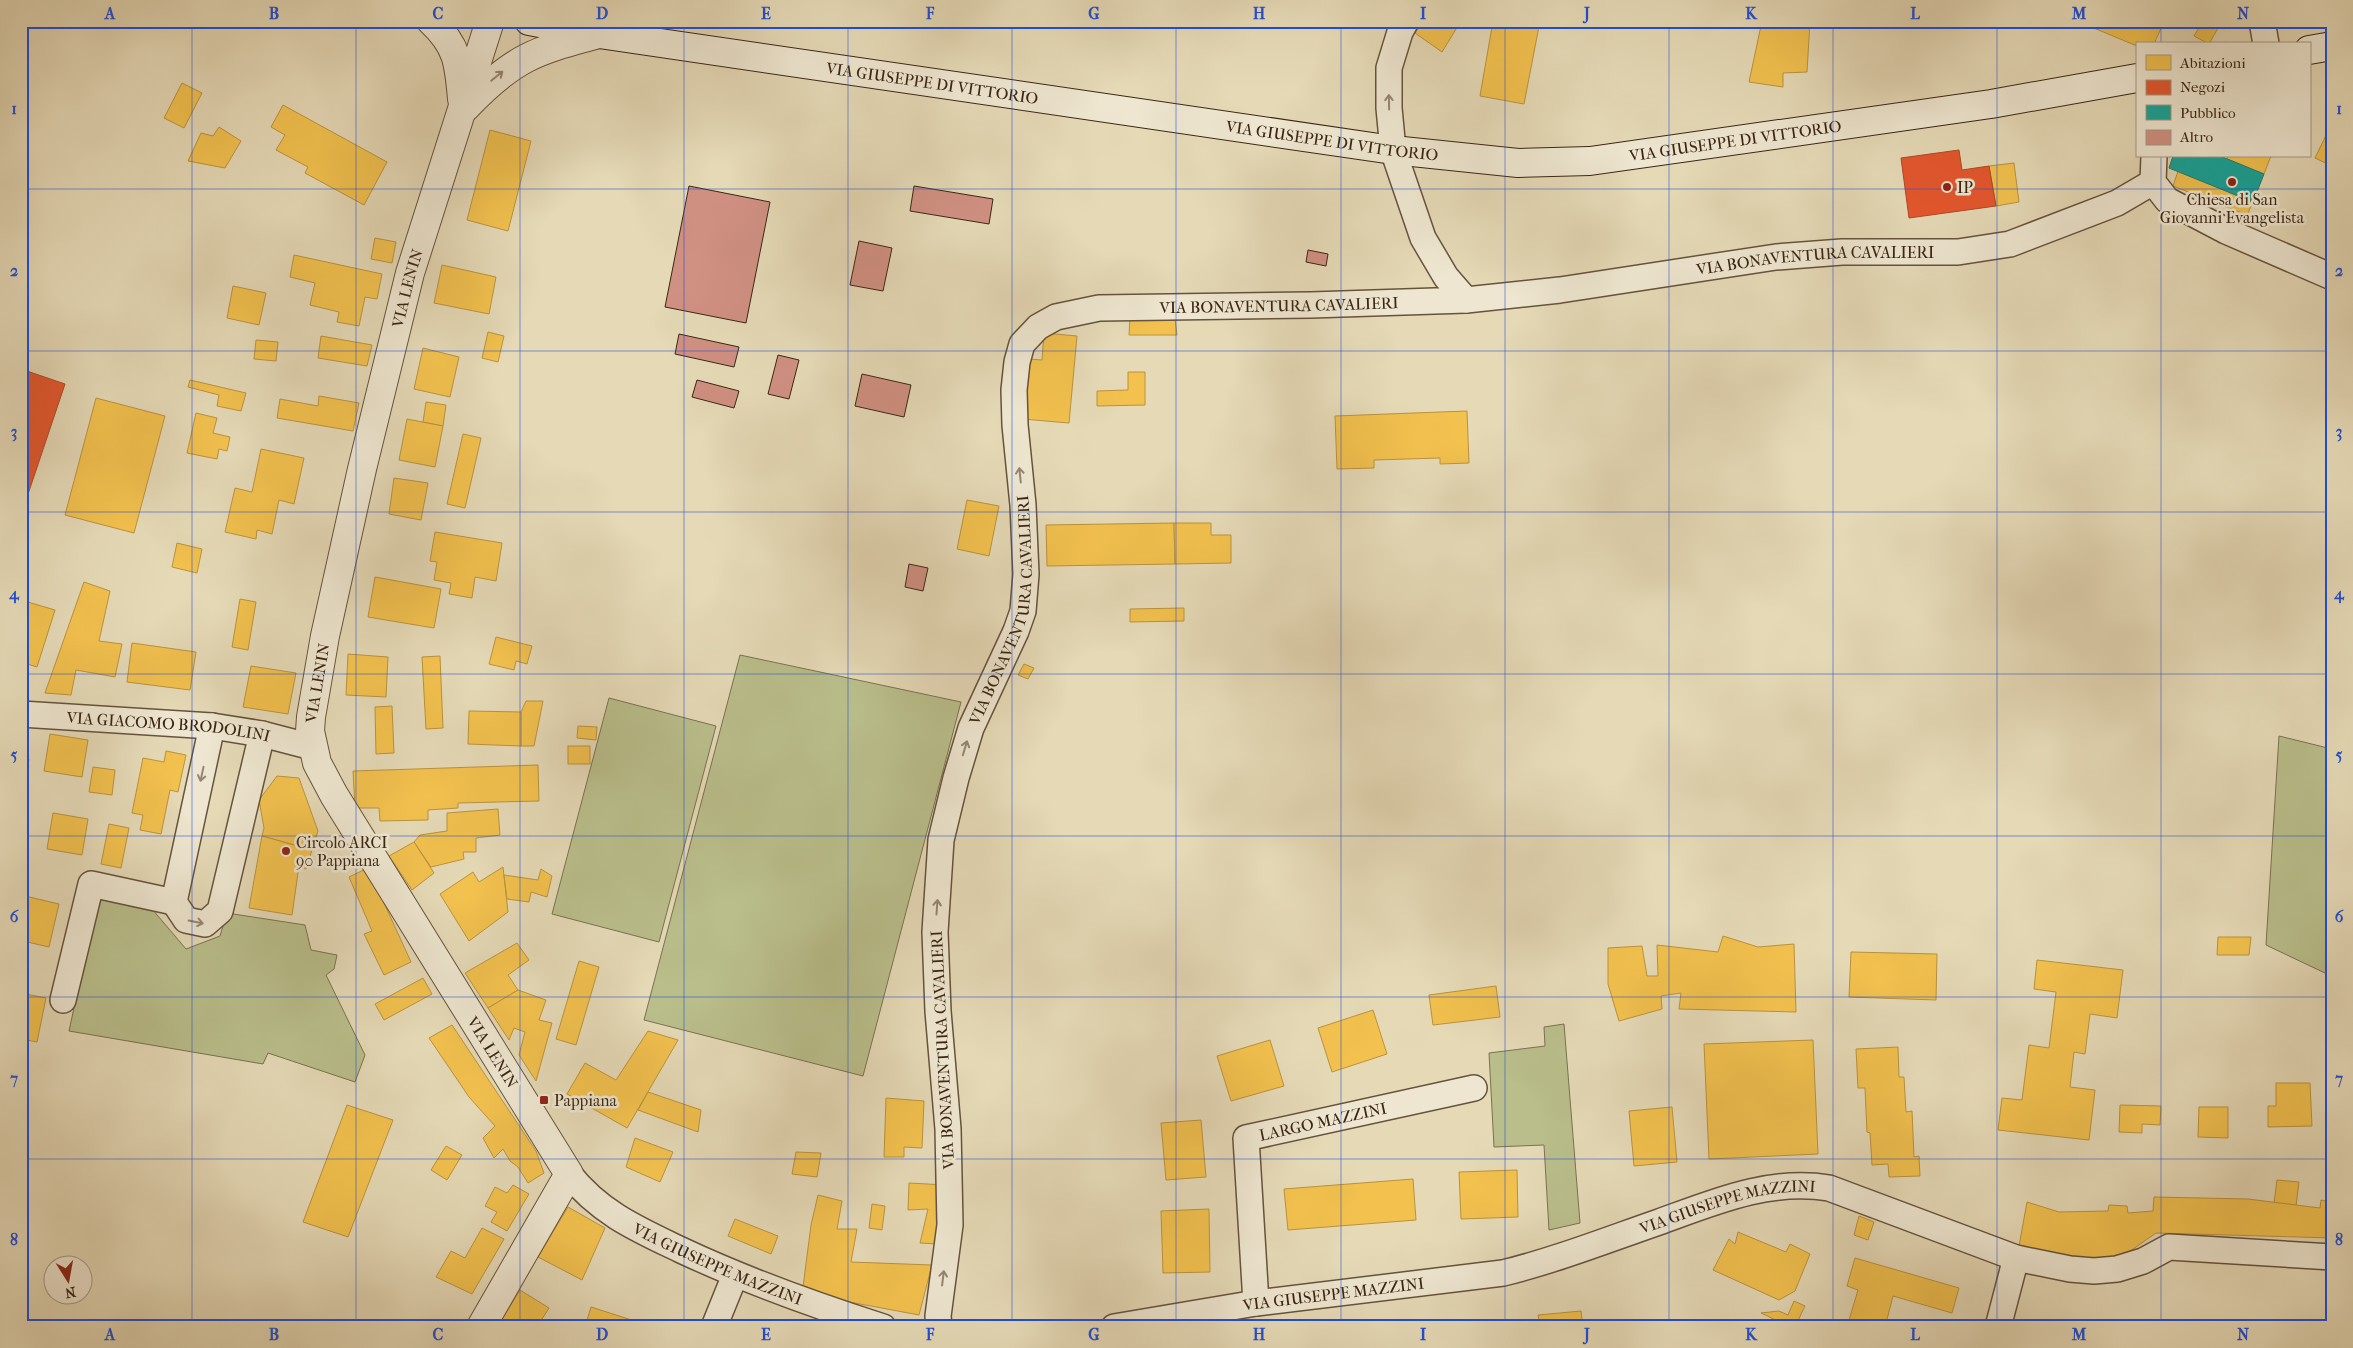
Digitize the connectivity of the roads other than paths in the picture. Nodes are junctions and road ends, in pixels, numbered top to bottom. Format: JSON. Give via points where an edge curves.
{"nodes":[{"id":1,"x":432,"y":21,"type":"edge"},
{"id":2,"x":490,"y":21,"type":"edge"},
{"id":3,"x":529,"y":21,"type":"edge"},
{"id":4,"x":1406,"y":21,"type":"edge"},
{"id":5,"x":2262,"y":21,"type":"edge"},
{"id":6,"x":591,"y":28,"type":"edge"},
{"id":7,"x":2266,"y":42,"type":"edge"},
{"id":8,"x":2332,"y":46,"type":"edge"},
{"id":9,"x":2310,"y":50,"type":"edge"},
{"id":10,"x":2136,"y":78,"type":"edge"},
{"id":11,"x":463,"y":111,"type":"junction"},
{"id":12,"x":1393,"y":150,"type":"junction"},
{"id":13,"x":2154,"y":158,"type":"edge"},
{"id":14,"x":2153,"y":182,"type":"junction"},
{"id":15,"x":2332,"y":277,"type":"edge"},
{"id":16,"x":1466,"y":300,"type":"junction"},
{"id":17,"x":21,"y":714,"type":"edge"},
{"id":18,"x":212,"y":726,"type":"junction"},
{"id":19,"x":262,"y":734,"type":"junction"},
{"id":20,"x":312,"y":747,"type":"junction"},
{"id":21,"x":174,"y":902,"type":"junction"},
{"id":22,"x":62,"y":1000,"type":"dead end"},
{"id":23,"x":1474,"y":1088,"type":"dead end"},
{"id":24,"x":569,"y":1174,"type":"junction"},
{"id":25,"x":2332,"y":1257,"type":"edge"},
{"id":26,"x":2016,"y":1258,"type":"junction"},
{"id":27,"x":734,"y":1275,"type":"junction"},
{"id":28,"x":1256,"y":1303,"type":"junction"},
{"id":29,"x":481,"y":1327,"type":"edge"},
{"id":30,"x":714,"y":1327,"type":"edge"},
{"id":31,"x":883,"y":1327,"type":"edge"},
{"id":32,"x":939,"y":1327,"type":"edge"},
{"id":33,"x":1114,"y":1327,"type":"edge"},
{"id":34,"x":1998,"y":1327,"type":"edge"}],
"edges":[{"from":1,"to":11,"type":"street","name":"VIA LENIN","via":[[446,34],[455,51]]},
{"from":2,"to":11,"type":"street","name":"VIA LENIN"},
{"from":3,"to":6,"type":"street","name":"VIA GIUSEPPE DI VITTORIO"},
{"from":12,"to":4,"type":"street","one_way":true,"via":[[1389,68]]},
{"from":5,"to":7,"type":"street"},
{"from":11,"to":6,"type":"street","name":"VIA LENIN","one_way":true,"via":[[490,82],[524,58]]},
{"from":6,"to":12,"type":"street","name":"VIA GIUSEPPE DI VITTORIO"},
{"from":8,"to":9,"type":"street"},
{"from":10,"to":12,"type":"street","name":"VIA GIUSEPPE DI VITTORIO","via":[[1991,104],[1590,161],[1518,163]]},
{"from":11,"to":20,"type":"street","name":"VIA LENIN","via":[[410,273],[362,469],[310,717]]},
{"from":12,"to":16,"type":"street","via":[[1423,238],[1446,277]]},
{"from":13,"to":14,"type":"street"},
{"from":14,"to":15,"type":"street","via":[[2167,200],[2226,231]]},
{"from":14,"to":16,"type":"street","name":"VIA BONAVENTURA CAVALIERI","via":[[2117,203],[2010,244],[1958,252],[1842,252],[1776,257],[1570,289]]},
{"from":32,"to":16,"type":"street","name":"VIA BONAVENTURA CAVALIERI","one_way":true,"via":[[950,1225],[948,1129],[935,932],[941,840],[971,728],[1023,611],[1026,564],[1014,390],[1022,344],[1038,327],[1056,317],[1099,308],[1311,306]]},
{"from":17,"to":18,"type":"street","name":"VIA GIACOMO BRODOLINI"},
{"from":18,"to":19,"type":"street","name":"VIA GIACOMO BRODOLINI"},
{"from":18,"to":21,"type":"street","one_way":true},
{"from":19,"to":20,"type":"street","name":"VIA GIACOMO BRODOLINI"},
{"from":21,"to":19,"type":"street","one_way":true,"via":[[186,920],[205,924],[220,911]]},
{"from":20,"to":24,"type":"street","name":"VIA LENIN","via":[[334,795]]},
{"from":21,"to":22,"type":"street","via":[[91,884]]},
{"from":23,"to":28,"type":"street","name":"LARGO MAZZINI","via":[[1246,1138]]},
{"from":24,"to":27,"type":"street","name":"VIA GIUSEPPE MAZZINI","via":[[612,1215]]},
{"from":24,"to":29,"type":"street"},
{"from":25,"to":26,"type":"street","name":"VIA GIUSEPPE MAZZINI","via":[[2169,1247],[2117,1269],[2094,1271]]},
{"from":26,"to":28,"type":"street","name":"VIA GIUSEPPE MAZZINI","via":[[1829,1188],[1803,1184],[1718,1200],[1503,1274]]},
{"from":26,"to":34,"type":"street"},
{"from":27,"to":30,"type":"street"},
{"from":27,"to":31,"type":"street","name":"VIA GIUSEPPE MAZZINI"},
{"from":28,"to":33,"type":"street","name":"VIA GIUSEPPE MAZZINI"}]}
